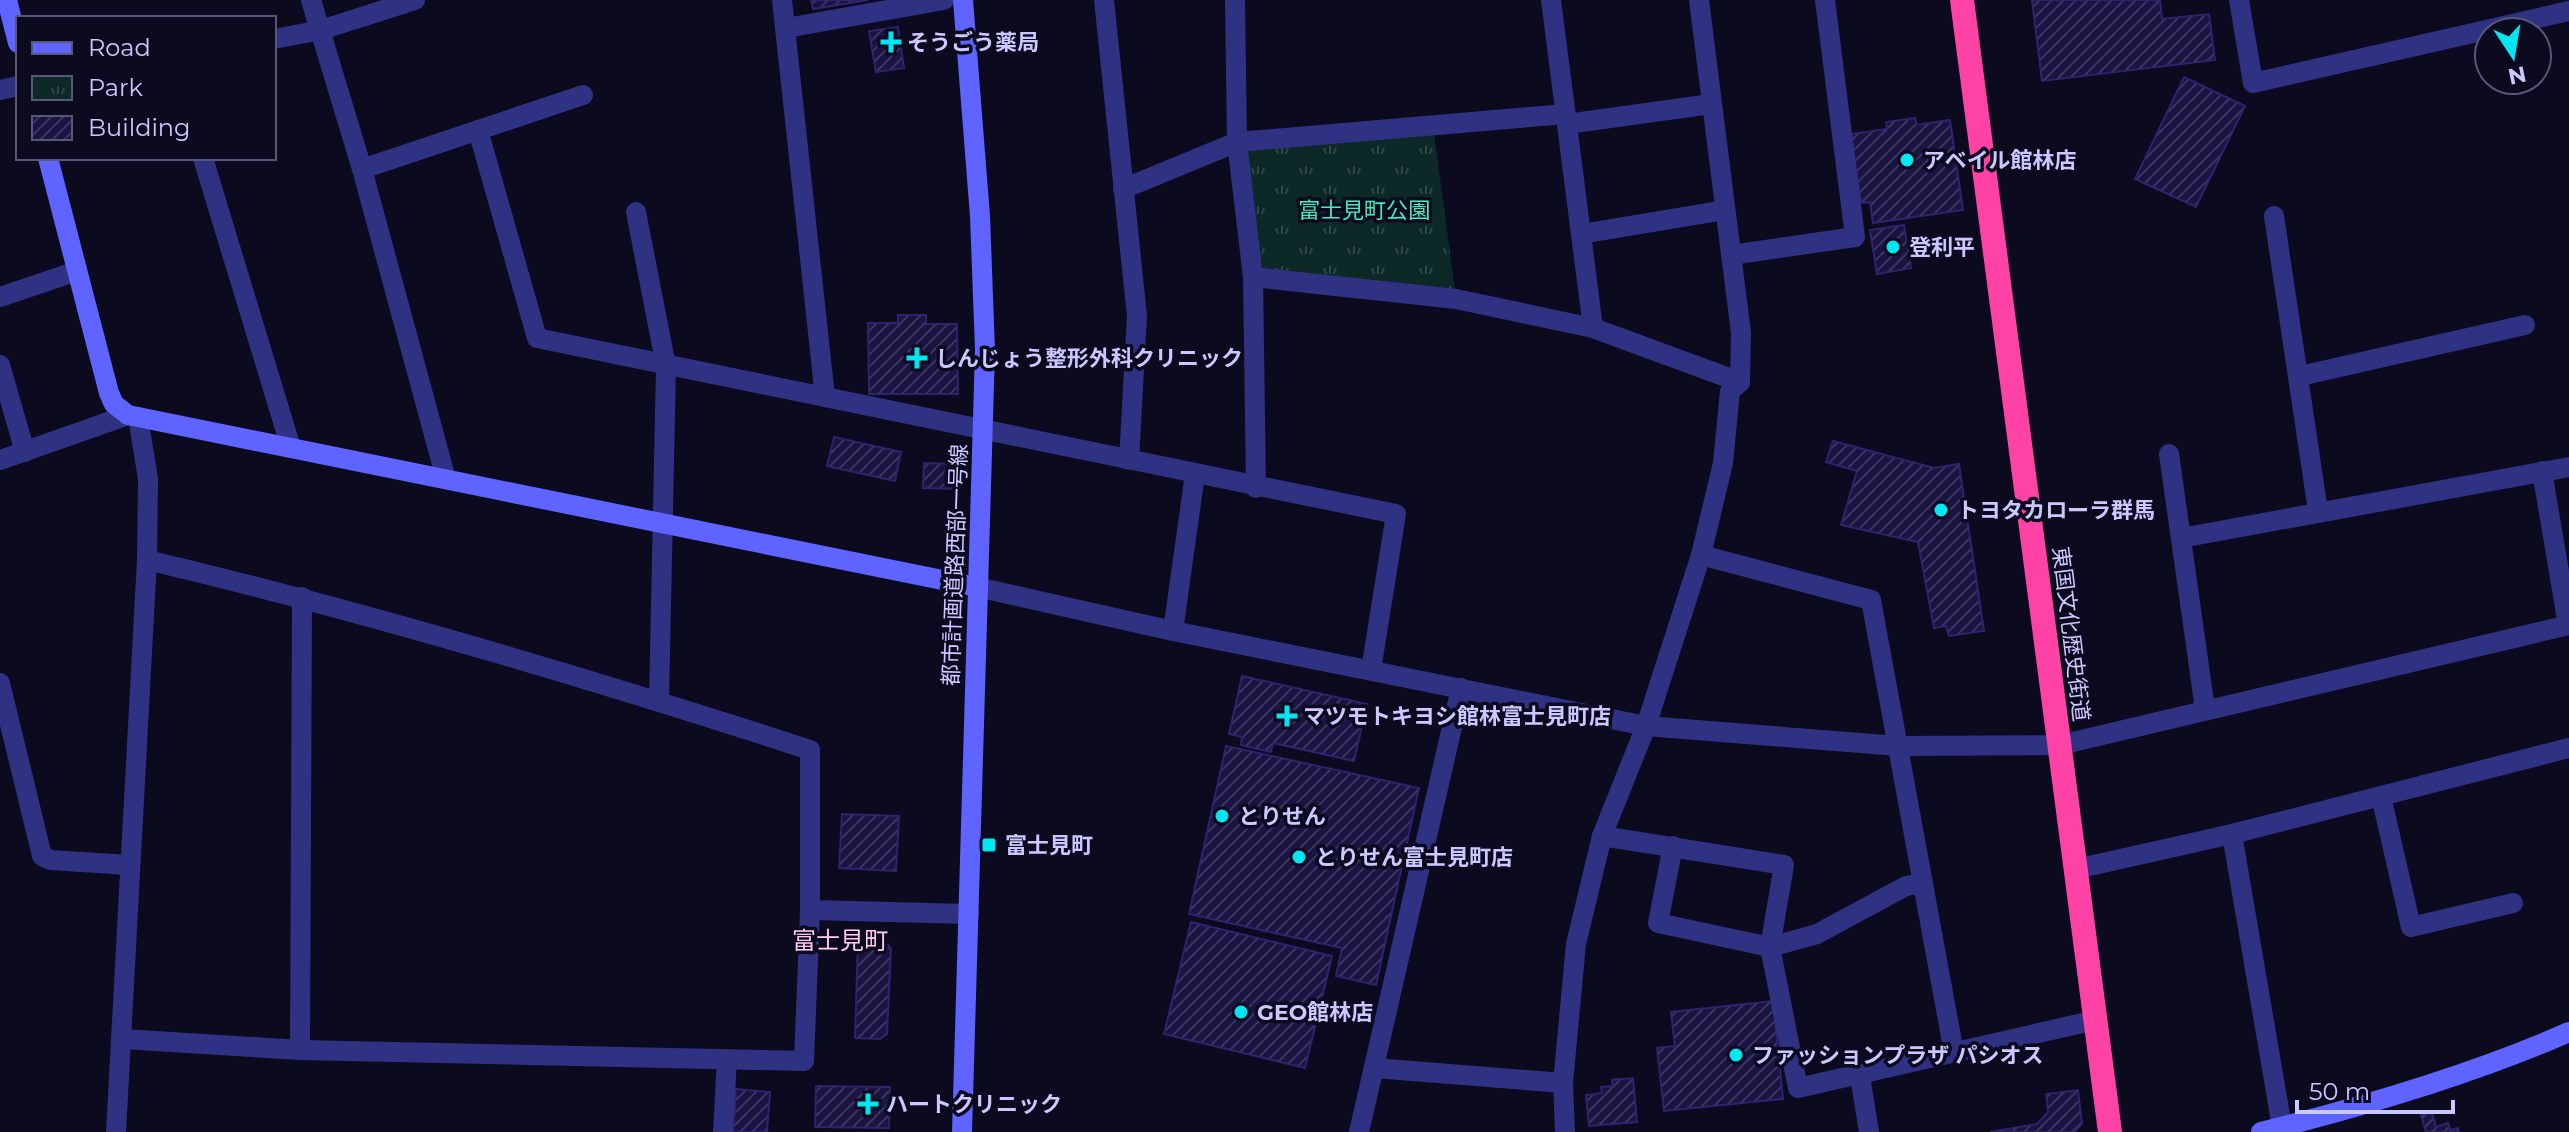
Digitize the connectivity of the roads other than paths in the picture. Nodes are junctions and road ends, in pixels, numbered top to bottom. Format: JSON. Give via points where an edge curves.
{"nodes":[{"id":1,"x":7,"y":0,"type":"edge"},
{"id":2,"x":311,"y":0,"type":"edge"},
{"id":3,"x":415,"y":0,"type":"edge"},
{"id":4,"x":782,"y":0,"type":"edge"},
{"id":5,"x":944,"y":0,"type":"edge"},
{"id":6,"x":963,"y":0,"type":"edge"},
{"id":7,"x":1104,"y":0,"type":"edge"},
{"id":8,"x":1235,"y":0,"type":"edge"},
{"id":9,"x":1551,"y":0,"type":"edge"},
{"id":10,"x":1699,"y":0,"type":"edge"},
{"id":11,"x":1825,"y":0,"type":"edge"},
{"id":12,"x":1962,"y":0,"type":"edge"},
{"id":13,"x":2239,"y":0,"type":"edge"},
{"id":14,"x":2569,"y":11,"type":"edge"},
{"id":15,"x":786,"y":28,"type":"junction"},
{"id":16,"x":321,"y":30,"type":"junction"},
{"id":17,"x":16,"y":35,"type":"edge"},
{"id":18,"x":276,"y":39,"type":"edge"},
{"id":19,"x":583,"y":95,"type":"dead end"},
{"id":20,"x":1711,"y":104,"type":"junction"},
{"id":21,"x":1566,"y":119,"type":"junction"},
{"id":22,"x":478,"y":130,"type":"junction"},
{"id":23,"x":1237,"y":142,"type":"junction"},
{"id":24,"x":49,"y":160,"type":"edge"},
{"id":25,"x":204,"y":160,"type":"edge"},
{"id":26,"x":362,"y":169,"type":"junction"},
{"id":27,"x":1123,"y":189,"type":"junction"},
{"id":28,"x":1725,"y":210,"type":"junction"},
{"id":29,"x":636,"y":212,"type":"dead end"},
{"id":30,"x":2274,"y":216,"type":"dead end"},
{"id":31,"x":1581,"y":234,"type":"junction"},
{"id":32,"x":1731,"y":255,"type":"junction"},
{"id":33,"x":77,"y":271,"type":"junction"},
{"id":34,"x":1253,"y":277,"type":"junction"},
{"id":35,"x":0,"y":297,"type":"edge"},
{"id":36,"x":2525,"y":325,"type":"dead end"},
{"id":37,"x":1593,"y":328,"type":"junction"},
{"id":38,"x":0,"y":365,"type":"edge"},
{"id":39,"x":666,"y":366,"type":"junction"},
{"id":40,"x":2300,"y":376,"type":"junction"},
{"id":41,"x":1740,"y":382,"type":"junction"},
{"id":42,"x":825,"y":397,"type":"junction"},
{"id":43,"x":133,"y":416,"type":"junction"},
{"id":44,"x":984,"y":432,"type":"junction"},
{"id":45,"x":291,"y":448,"type":"junction"},
{"id":46,"x":25,"y":452,"type":"junction"},
{"id":47,"x":2169,"y":454,"type":"dead end"},
{"id":48,"x":0,"y":460,"type":"edge"},
{"id":49,"x":1129,"y":460,"type":"junction"},
{"id":50,"x":2569,"y":467,"type":"edge"},
{"id":51,"x":2542,"y":471,"type":"junction"},
{"id":52,"x":1195,"y":474,"type":"junction"},
{"id":53,"x":446,"y":479,"type":"junction"},
{"id":54,"x":1256,"y":488,"type":"junction"},
{"id":55,"x":2318,"y":511,"type":"junction"},
{"id":56,"x":663,"y":521,"type":"junction"},
{"id":57,"x":2181,"y":538,"type":"junction"},
{"id":58,"x":1701,"y":555,"type":"junction"},
{"id":59,"x":147,"y":560,"type":"junction"},
{"id":60,"x":977,"y":587,"type":"junction"},
{"id":61,"x":302,"y":597,"type":"junction"},
{"id":62,"x":2568,"y":625,"type":"edge"},
{"id":63,"x":1173,"y":631,"type":"junction"},
{"id":64,"x":1371,"y":670,"type":"junction"},
{"id":65,"x":0,"y":683,"type":"edge"},
{"id":66,"x":1461,"y":688,"type":"junction"},
{"id":67,"x":659,"y":701,"type":"junction"},
{"id":68,"x":2205,"y":709,"type":"junction"},
{"id":69,"x":1646,"y":726,"type":"junction"},
{"id":70,"x":2060,"y":745,"type":"junction"},
{"id":71,"x":1898,"y":746,"type":"junction"},
{"id":72,"x":2569,"y":748,"type":"edge"},
{"id":73,"x":2381,"y":796,"type":"junction"},
{"id":74,"x":2232,"y":834,"type":"junction"},
{"id":75,"x":1602,"y":836,"type":"junction"},
{"id":76,"x":1673,"y":846,"type":"junction"},
{"id":77,"x":128,"y":865,"type":"junction"},
{"id":78,"x":2076,"y":869,"type":"junction"},
{"id":79,"x":1923,"y":883,"type":"junction"},
{"id":80,"x":2513,"y":903,"type":"dead end"},
{"id":81,"x":810,"y":910,"type":"junction"},
{"id":82,"x":969,"y":914,"type":"junction"},
{"id":83,"x":1770,"y":947,"type":"junction"},
{"id":84,"x":2096,"y":1020,"type":"junction"},
{"id":85,"x":2569,"y":1032,"type":"edge"},
{"id":86,"x":123,"y":1039,"type":"junction"},
{"id":87,"x":300,"y":1050,"type":"junction"},
{"id":88,"x":1954,"y":1053,"type":"junction"},
{"id":89,"x":727,"y":1059,"type":"junction"},
{"id":90,"x":1374,"y":1068,"type":"junction"},
{"id":91,"x":1860,"y":1076,"type":"junction"},
{"id":92,"x":1563,"y":1083,"type":"junction"},
{"id":93,"x":2282,"y":1127,"type":"junction"},
{"id":94,"x":116,"y":1132,"type":"edge"},
{"id":95,"x":723,"y":1132,"type":"edge"},
{"id":96,"x":962,"y":1132,"type":"edge"},
{"id":97,"x":1359,"y":1132,"type":"edge"},
{"id":98,"x":1565,"y":1132,"type":"edge"},
{"id":99,"x":1869,"y":1132,"type":"edge"},
{"id":100,"x":2110,"y":1132,"type":"edge"},
{"id":101,"x":2261,"y":1132,"type":"edge"}],
"edges":[{"from":1,"to":17,"type":"street"},
{"from":2,"to":16,"type":"street"},
{"from":3,"to":16,"type":"street"},
{"from":4,"to":15,"type":"street"},
{"from":5,"to":15,"type":"street"},
{"from":6,"to":44,"type":"street","name":"都市計画道路西部一号線","via":[[984,291]]},
{"from":7,"to":27,"type":"street"},
{"from":8,"to":23,"type":"street"},
{"from":9,"to":21,"type":"street"},
{"from":10,"to":20,"type":"street"},
{"from":11,"to":32,"type":"street","via":[[1855,237]]},
{"from":12,"to":70,"type":"highway","name":"東国文化歴史街道"},
{"from":13,"to":14,"type":"street","via":[[2253,83]]},
{"from":15,"to":42,"type":"street"},
{"from":16,"to":18,"type":"street"},
{"from":16,"to":26,"type":"street"},
{"from":19,"to":22,"type":"street"},
{"from":20,"to":21,"type":"street"},
{"from":20,"to":28,"type":"street"},
{"from":21,"to":23,"type":"street"},
{"from":21,"to":31,"type":"street"},
{"from":22,"to":26,"type":"street"},
{"from":22,"to":39,"type":"street","via":[[537,338]]},
{"from":23,"to":27,"type":"street"},
{"from":23,"to":34,"type":"street"},
{"from":24,"to":33,"type":"street"},
{"from":25,"to":45,"type":"street"},
{"from":26,"to":53,"type":"street"},
{"from":27,"to":49,"type":"street","via":[[1137,316]]},
{"from":28,"to":31,"type":"street"},
{"from":28,"to":32,"type":"street"},
{"from":29,"to":39,"type":"street"},
{"from":30,"to":40,"type":"street"},
{"from":31,"to":37,"type":"street"},
{"from":32,"to":41,"type":"street","via":[[1741,333]]},
{"from":33,"to":35,"type":"street"},
{"from":33,"to":43,"type":"street","via":[[109,393],[114,404]]},
{"from":34,"to":37,"type":"street","via":[[1456,299]]},
{"from":34,"to":54,"type":"street"},
{"from":36,"to":40,"type":"street"},
{"from":37,"to":41,"type":"street"},
{"from":38,"to":46,"type":"street"},
{"from":39,"to":42,"type":"street"},
{"from":39,"to":56,"type":"street"},
{"from":40,"to":55,"type":"street"},
{"from":41,"to":58,"type":"street","via":[[1730,391],[1723,463]]},
{"from":42,"to":44,"type":"street"},
{"from":43,"to":45,"type":"street"},
{"from":43,"to":46,"type":"street"},
{"from":43,"to":59,"type":"street","via":[[148,479]]},
{"from":44,"to":49,"type":"street"},
{"from":44,"to":60,"type":"street","name":"都市計画道路西部一号線"},
{"from":45,"to":53,"type":"street"},
{"from":46,"to":48,"type":"street"},
{"from":47,"to":57,"type":"street"},
{"from":49,"to":52,"type":"street"},
{"from":50,"to":51,"type":"street"},
{"from":51,"to":55,"type":"street"},
{"from":51,"to":62,"type":"street"},
{"from":52,"to":54,"type":"street"},
{"from":52,"to":63,"type":"street"},
{"from":53,"to":56,"type":"street"},
{"from":54,"to":64,"type":"street","via":[[1396,514]]},
{"from":55,"to":57,"type":"street"},
{"from":56,"to":60,"type":"street"},
{"from":56,"to":67,"type":"street"},
{"from":57,"to":68,"type":"street"},
{"from":58,"to":69,"type":"street"},
{"from":58,"to":71,"type":"street","via":[[1871,600]]},
{"from":59,"to":61,"type":"street"},
{"from":59,"to":77,"type":"street"},
{"from":60,"to":63,"type":"street"},
{"from":60,"to":82,"type":"street","name":"都市計画道路西部一号線"},
{"from":61,"to":67,"type":"street"},
{"from":61,"to":87,"type":"street"},
{"from":62,"to":68,"type":"street"},
{"from":63,"to":64,"type":"street"},
{"from":64,"to":66,"type":"street"},
{"from":65,"to":77,"type":"street","via":[[42,856]]},
{"from":66,"to":69,"type":"street"},
{"from":66,"to":90,"type":"street"},
{"from":67,"to":81,"type":"street","via":[[810,750]]},
{"from":68,"to":70,"type":"street"},
{"from":69,"to":71,"type":"street"},
{"from":69,"to":75,"type":"street"},
{"from":70,"to":71,"type":"street"},
{"from":70,"to":78,"type":"highway","name":"東国文化歴史街道"},
{"from":71,"to":79,"type":"street"},
{"from":72,"to":73,"type":"street"},
{"from":73,"to":74,"type":"street"},
{"from":73,"to":80,"type":"street","via":[[2411,927]]},
{"from":74,"to":78,"type":"street"},
{"from":74,"to":93,"type":"street"},
{"from":75,"to":76,"type":"street"},
{"from":75,"to":92,"type":"street","via":[[1576,944]]},
{"from":76,"to":83,"type":"street","via":[[1658,923]]},
{"from":76,"to":83,"type":"street","via":[[1784,865]]},
{"from":77,"to":86,"type":"street"},
{"from":78,"to":84,"type":"highway","name":"東国文化歴史街道"},
{"from":79,"to":83,"type":"street","via":[[1906,886],[1817,934]]},
{"from":79,"to":88,"type":"street"},
{"from":81,"to":82,"type":"street"},
{"from":81,"to":89,"type":"street","via":[[804,1061]]},
{"from":82,"to":96,"type":"street","name":"都市計画道路西部一号線"},
{"from":83,"to":91,"type":"street","via":[[1798,1088]]},
{"from":84,"to":88,"type":"street"},
{"from":84,"to":100,"type":"highway","name":"東国文化歴史街道"},
{"from":85,"to":93,"type":"street","via":[[2429,1083]]},
{"from":86,"to":87,"type":"street"},
{"from":86,"to":94,"type":"street"},
{"from":87,"to":89,"type":"street"},
{"from":88,"to":91,"type":"street"},
{"from":89,"to":95,"type":"street"},
{"from":90,"to":92,"type":"street"},
{"from":90,"to":97,"type":"street"},
{"from":91,"to":99,"type":"street"},
{"from":92,"to":98,"type":"street"},
{"from":93,"to":101,"type":"street"}]}
